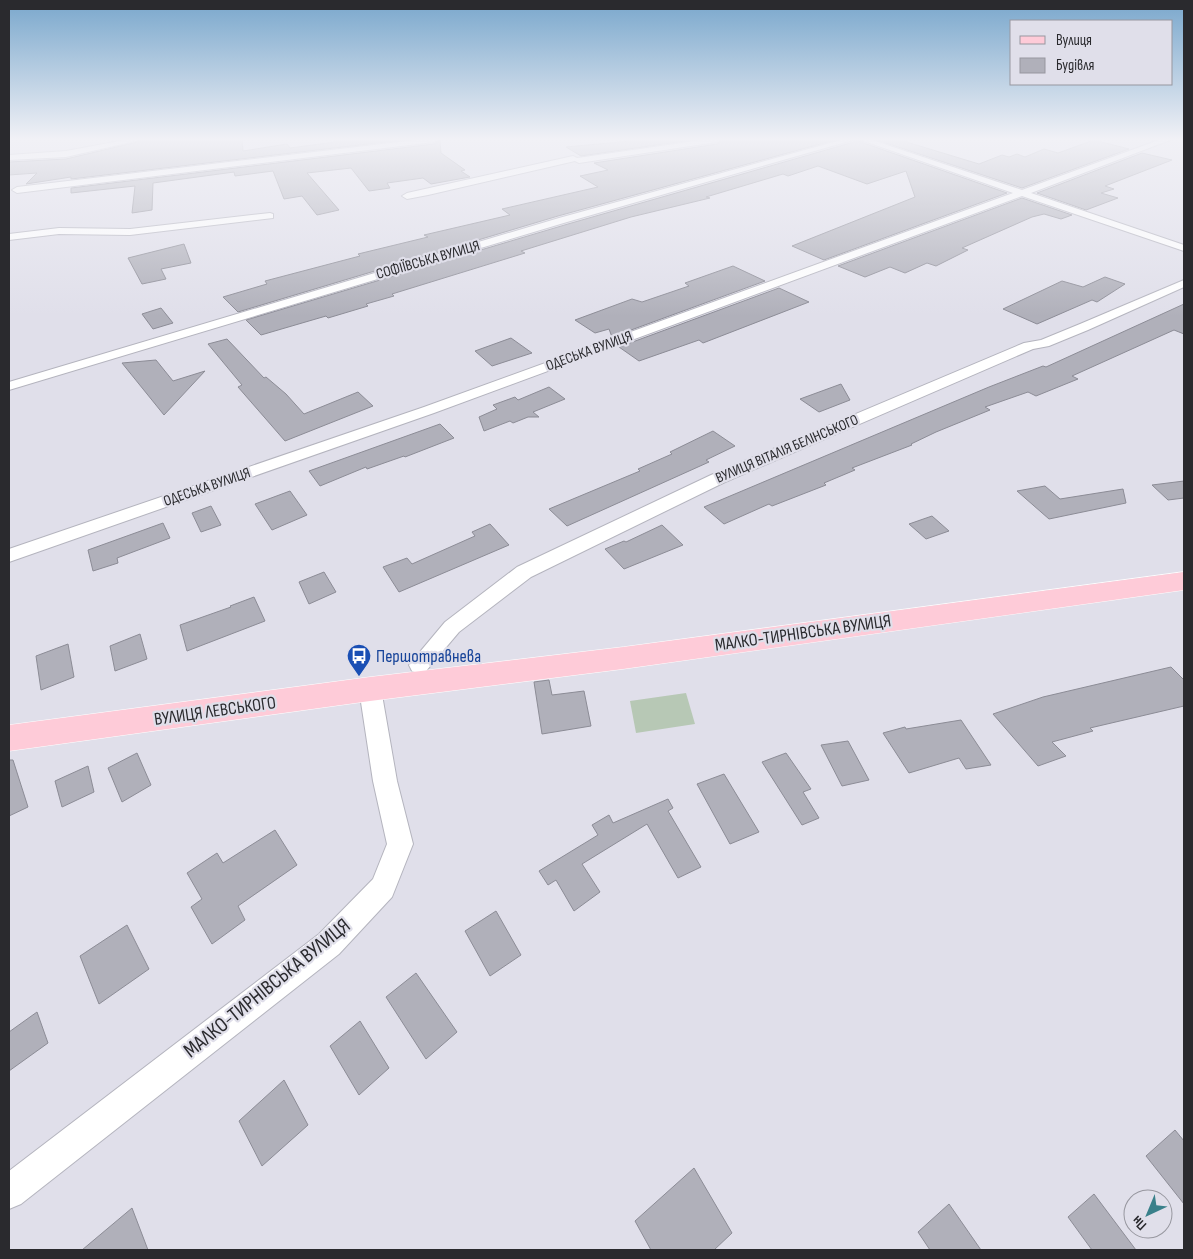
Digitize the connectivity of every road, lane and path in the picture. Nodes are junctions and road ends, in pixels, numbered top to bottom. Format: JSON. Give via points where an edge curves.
{"nodes":[{"id":1,"x":640,"y":199,"type":"edge"},
{"id":2,"x":1003,"y":199,"type":"edge"},
{"id":3,"x":1041,"y":199,"type":"edge"},
{"id":4,"x":270,"y":216,"type":"dead end"},
{"id":5,"x":9,"y":237,"type":"edge"},
{"id":6,"x":1184,"y":248,"type":"edge"},
{"id":7,"x":1184,"y":283,"type":"edge"},
{"id":8,"x":9,"y":386,"type":"edge"},
{"id":9,"x":9,"y":556,"type":"edge"},
{"id":10,"x":1184,"y":582,"type":"edge"},
{"id":11,"x":420,"y":674,"type":"junction"},
{"id":12,"x":370,"y":689,"type":"junction"},
{"id":13,"x":9,"y":738,"type":"edge"},
{"id":14,"x":9,"y":1192,"type":"edge"}],
"edges":[{"from":1,"to":8,"type":"street","name":"СОФІЇВСЬКА ВУЛИЦЯ"},
{"from":2,"to":9,"type":"street","name":"ОДЕСЬКА ВУЛИЦЯ","via":[[429,410]]},
{"from":3,"to":6,"type":"street"},
{"from":4,"to":5,"type":"street","via":[[130,232],[59,231]]},
{"from":7,"to":11,"type":"street","name":"ВУЛИЦЯ ВІТАЛІЯ БЕЛІНСЬКОГО","via":[[717,479],[524,572],[452,627]]},
{"from":10,"to":11,"type":"main road","name":"МАЛКО-ТИРНІВСЬКА ВУЛИЦЯ","via":[[623,658]]},
{"from":11,"to":12,"type":"main road","name":"ВУЛИЦЯ ЛЕВСЬКОГО"},
{"from":12,"to":13,"type":"main road","name":"ВУЛИЦЯ ЛЕВСЬКОГО"},
{"from":12,"to":14,"type":"street","name":"МАЛКО-ТИРНІВСЬКА ВУЛИЦЯ","via":[[385,781],[400,844],[383,888],[328,944]]}]}
